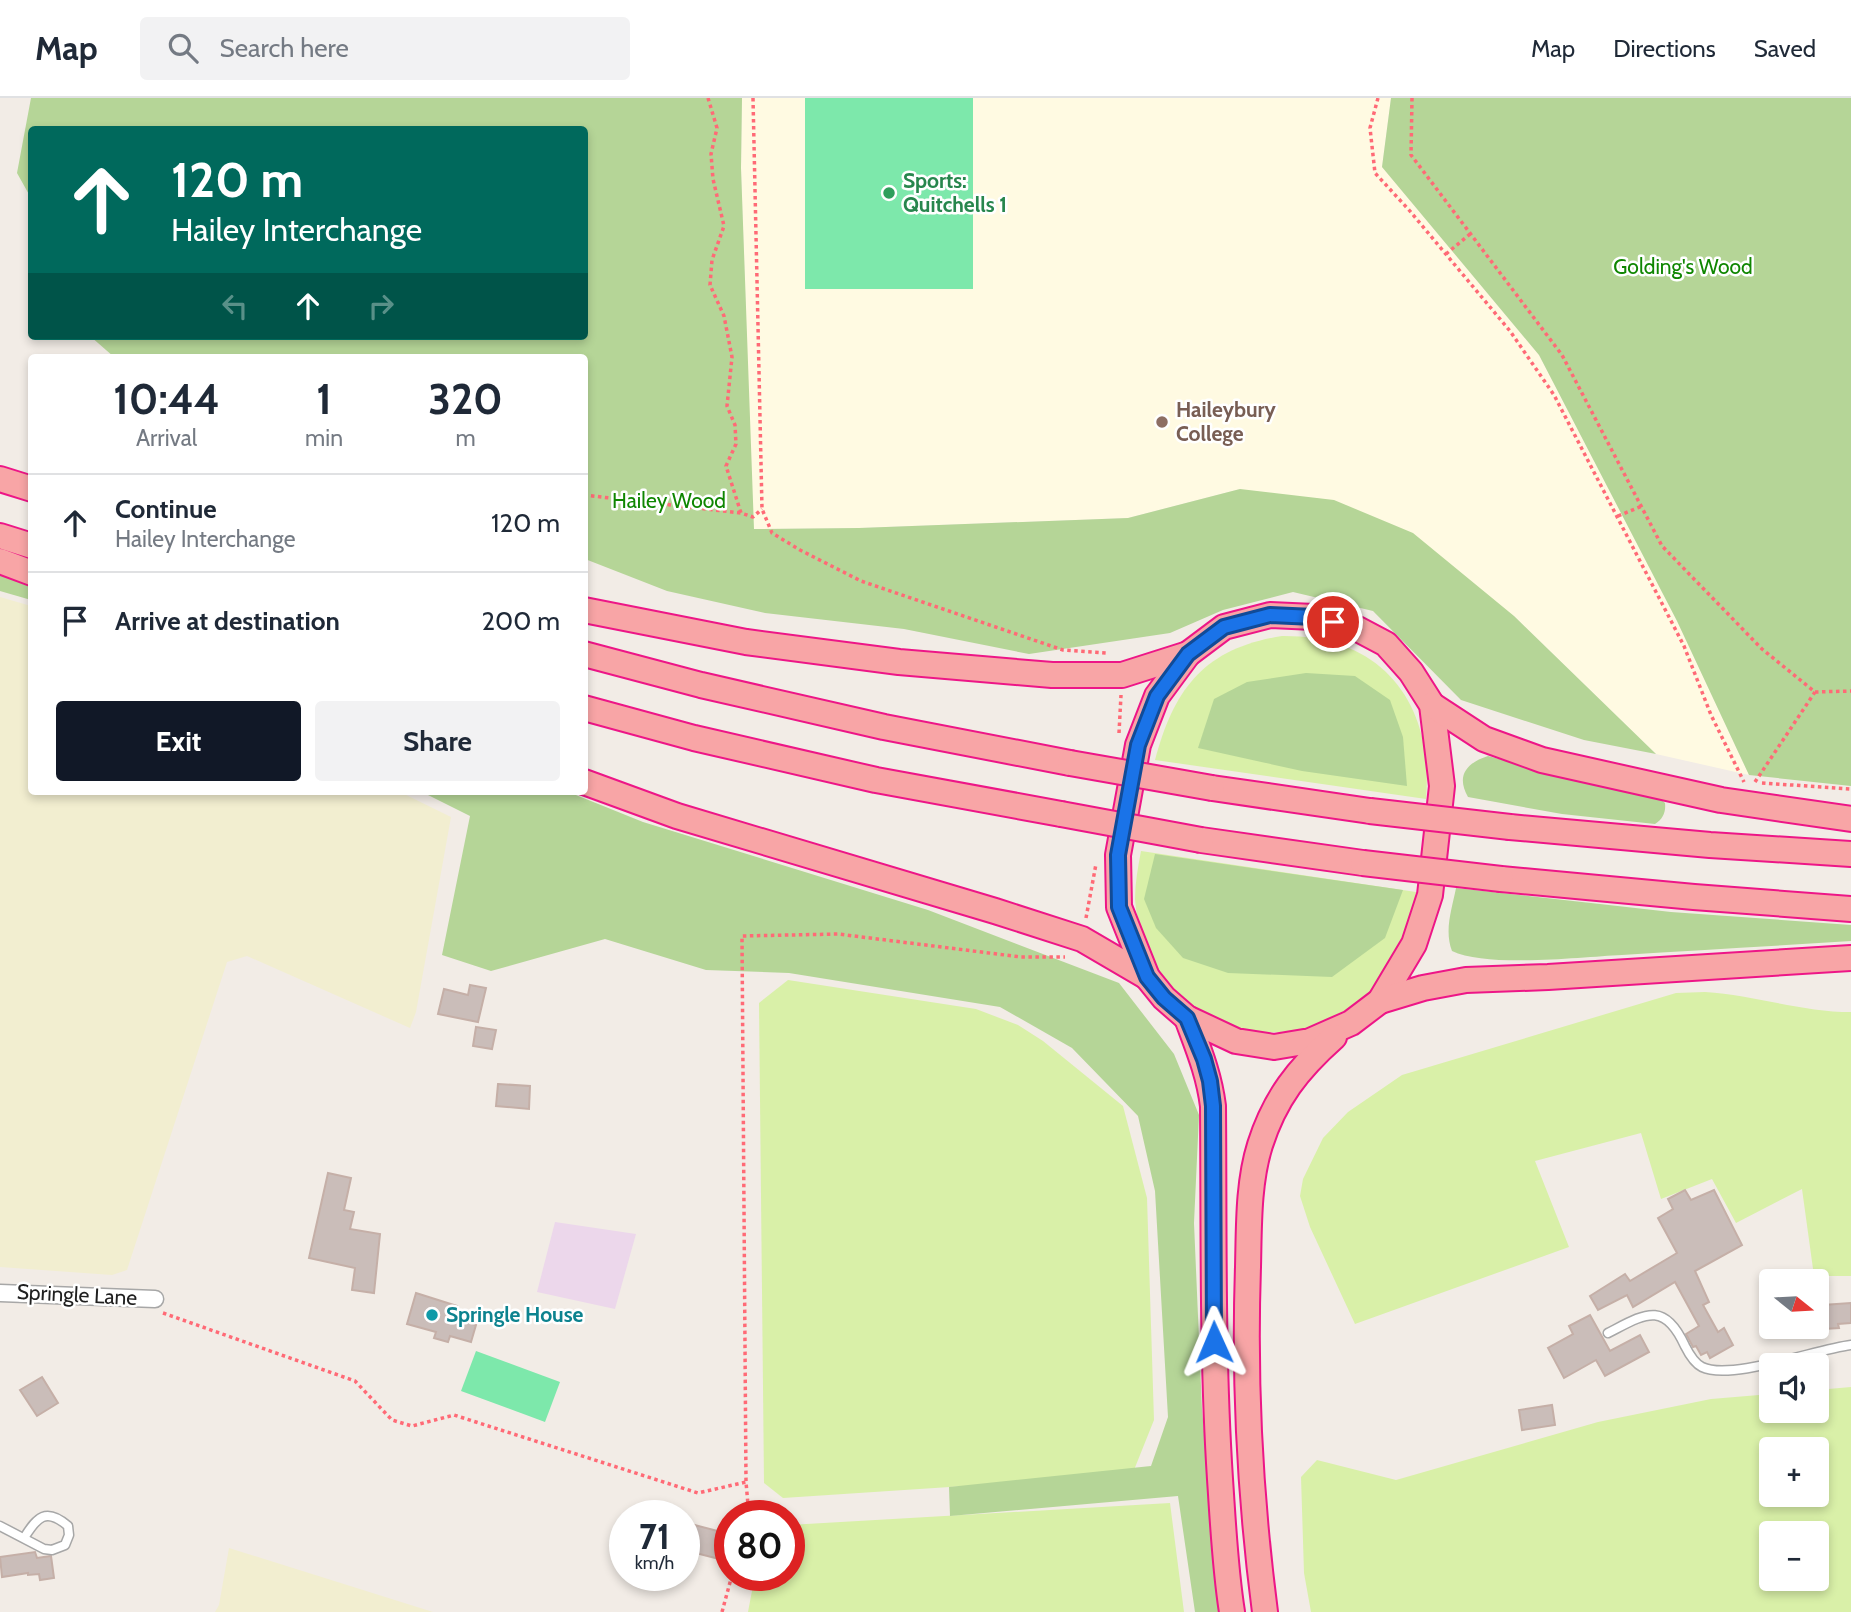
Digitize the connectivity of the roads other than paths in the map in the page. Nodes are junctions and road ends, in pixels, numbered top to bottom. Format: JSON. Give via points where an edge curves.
{"nodes":[{"id":1,"x":0,"y":470,"type":"edge"},
{"id":2,"x":28,"y":477,"type":"edge"},
{"id":3,"x":0,"y":479,"type":"edge"},
{"id":4,"x":28,"y":488,"type":"edge"},
{"id":5,"x":0,"y":536,"type":"edge"},
{"id":6,"x":28,"y":545,"type":"edge"},
{"id":7,"x":0,"y":561,"type":"edge"},
{"id":8,"x":28,"y":572,"type":"edge"},
{"id":9,"x":588,"y":611,"type":"edge"},
{"id":10,"x":1188,"y":654,"type":"junction"},
{"id":11,"x":588,"y":655,"type":"edge"},
{"id":12,"x":1432,"y":705,"type":"junction"},
{"id":13,"x":588,"y":709,"type":"edge"},
{"id":14,"x":588,"y":783,"type":"edge"},
{"id":15,"x":1851,"y":819,"type":"edge"},
{"id":16,"x":1851,"y":854,"type":"edge"},
{"id":17,"x":1851,"y":909,"type":"edge"},
{"id":18,"x":1851,"y":958,"type":"edge"},
{"id":19,"x":1147,"y":977,"type":"junction"},
{"id":20,"x":1380,"y":1002,"type":"junction"},
{"id":21,"x":1187,"y":1018,"type":"junction"},
{"id":22,"x":1351,"y":1023,"type":"junction"},
{"id":23,"x":0,"y":1293,"type":"edge"},
{"id":24,"x":156,"y":1305,"type":"road end"},
{"id":25,"x":1608,"y":1333,"type":"dead end"},
{"id":26,"x":1851,"y":1345,"type":"edge"},
{"id":27,"x":0,"y":1526,"type":"edge"},
{"id":28,"x":24,"y":1538,"type":"junction"},
{"id":29,"x":1232,"y":1612,"type":"edge"},
{"id":30,"x":1265,"y":1612,"type":"edge"}],
"edges":[{"from":1,"to":2,"type":"highway"},
{"from":3,"to":4,"type":"highway"},
{"from":5,"to":6,"type":"highway"},
{"from":7,"to":8,"type":"highway"},
{"from":9,"to":10,"type":"highway","via":[[746,642],[1052,675],[1122,675]]},
{"from":10,"to":12,"type":"highway","via":[[1224,627],[1270,615],[1314,617],[1352,626],[1386,644]]},
{"from":10,"to":19,"type":"highway","via":[[1157,696],[1138,745],[1118,855],[1119,907]]},
{"from":11,"to":16,"type":"highway","bridge":true,"via":[[884,727],[1212,788],[1510,827]]},
{"from":12,"to":15,"type":"highway","via":[[1484,739],[1542,760],[1720,800]]},
{"from":12,"to":20,"type":"highway","via":[[1442,786],[1430,895],[1414,944]]},
{"from":13,"to":17,"type":"highway","bridge":true,"via":[[876,780],[1200,840],[1501,879]]},
{"from":14,"to":19,"type":"highway","via":[[677,816],[1082,939]]},
{"from":18,"to":20,"type":"highway","via":[[1466,980]]},
{"from":19,"to":21,"type":"highway"},
{"from":20,"to":22,"type":"highway"},
{"from":21,"to":22,"type":"highway","via":[[1236,1041],[1274,1046],[1310,1041]]},
{"from":21,"to":29,"type":"highway","via":[[1204,1059],[1213,1106],[1217,1428]]},
{"from":22,"to":30,"type":"highway","via":[[1289,1082],[1268,1122],[1254,1170],[1246,1307],[1247,1397]]},
{"from":23,"to":24,"type":"street","name":"Springle Lane"},
{"from":25,"to":26,"type":"lane","via":[[1639,1316],[1656,1314],[1674,1325],[1689,1355],[1702,1367],[1724,1370]]},
{"from":27,"to":28,"type":"lane"},
{"from":28,"to":28,"type":"lane","via":[[52,1550],[65,1545],[68,1526],[52,1516],[41,1516]]}]}
